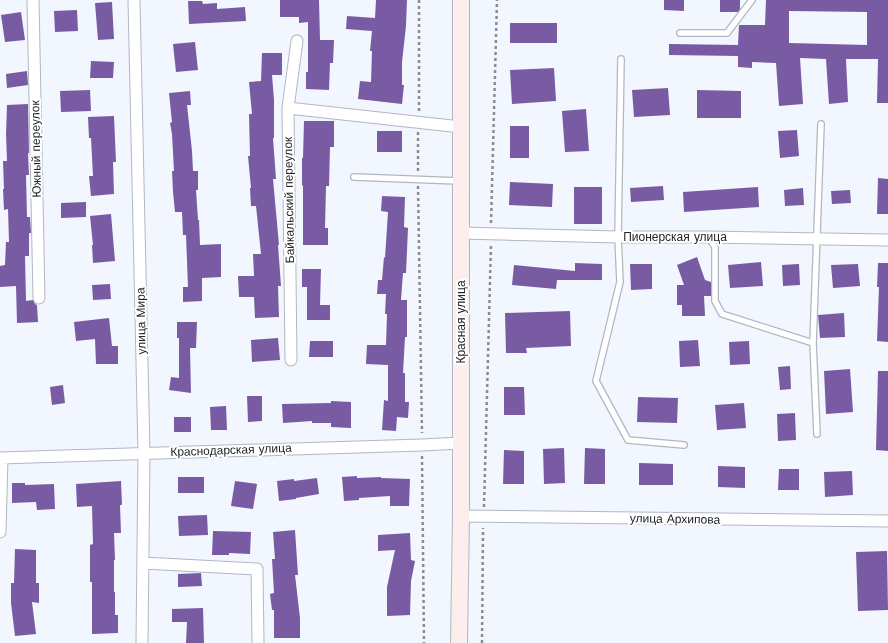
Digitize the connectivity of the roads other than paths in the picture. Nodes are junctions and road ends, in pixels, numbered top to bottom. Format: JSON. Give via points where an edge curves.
{"nodes":[{"id":1,"x":33,"y":0,"type":"edge"},
{"id":2,"x":134,"y":0,"type":"edge"},
{"id":3,"x":461,"y":0,"type":"edge"},
{"id":4,"x":752,"y":0,"type":"edge"},
{"id":5,"x":680,"y":33,"type":"dead end"},
{"id":6,"x":297,"y":41,"type":"dead end"},
{"id":7,"x":621,"y":59,"type":"dead end"},
{"id":8,"x":288,"y":108,"type":"junction"},
{"id":9,"x":821,"y":124,"type":"dead end"},
{"id":10,"x":461,"y":128,"type":"junction"},
{"id":11,"x":354,"y":177,"type":"dead end"},
{"id":12,"x":461,"y":181,"type":"junction"},
{"id":13,"x":461,"y":232,"type":"junction"},
{"id":14,"x":708,"y":236,"type":"junction"},
{"id":15,"x":618,"y":237,"type":"junction"},
{"id":16,"x":816,"y":238,"type":"junction"},
{"id":17,"x":888,"y":240,"type":"edge"},
{"id":18,"x":40,"y":298,"type":"dead end"},
{"id":19,"x":813,"y":343,"type":"junction"},
{"id":20,"x":291,"y":360,"type":"dead end"},
{"id":21,"x":817,"y":434,"type":"dead end"},
{"id":22,"x":461,"y":443,"type":"junction"},
{"id":23,"x":684,"y":445,"type":"dead end"},
{"id":24,"x":144,"y":453,"type":"junction"},
{"id":25,"x":1,"y":458,"type":"edge"},
{"id":26,"x":461,"y":516,"type":"junction"},
{"id":27,"x":888,"y":522,"type":"edge"},
{"id":28,"x":0,"y":532,"type":"edge"},
{"id":29,"x":143,"y":563,"type":"junction"},
{"id":30,"x":142,"y":643,"type":"edge"},
{"id":31,"x":258,"y":643,"type":"edge"},
{"id":32,"x":459,"y":643,"type":"edge"}],
"edges":[{"from":1,"to":18,"type":"street","name":"Южный переулок"},
{"from":2,"to":24,"type":"street","name":"улица Мира"},
{"from":3,"to":10,"type":"main road","name":"Красная улица"},
{"from":4,"to":5,"type":"lane","via":[[727,33]]},
{"from":6,"to":8,"type":"street","name":"Байкальский переулок"},
{"from":7,"to":15,"type":"lane"},
{"from":8,"to":10,"type":"street"},
{"from":8,"to":20,"type":"street","name":"Байкальский переулок"},
{"from":9,"to":16,"type":"lane"},
{"from":10,"to":12,"type":"main road","name":"Красная улица"},
{"from":11,"to":12,"type":"lane"},
{"from":12,"to":13,"type":"main road","name":"Красная улица"},
{"from":13,"to":15,"type":"street","name":"Пионерская улица"},
{"from":13,"to":22,"type":"main road","name":"Красная улица"},
{"from":14,"to":15,"type":"street","name":"Пионерская улица"},
{"from":14,"to":16,"type":"street","name":"Пионерская улица"},
{"from":14,"to":19,"type":"lane","via":[[715,247],[715,301],[722,314]]},
{"from":15,"to":23,"type":"lane","via":[[620,282],[596,381],[628,440]]},
{"from":16,"to":17,"type":"street","name":"Пионерская улица"},
{"from":16,"to":19,"type":"lane"},
{"from":19,"to":21,"type":"lane"},
{"from":22,"to":24,"type":"street","name":"Краснодарская улица"},
{"from":22,"to":26,"type":"main road","name":"Красная улица"},
{"from":24,"to":25,"type":"street","name":"Краснодарская улица"},
{"from":24,"to":29,"type":"street","name":"улица Мира"},
{"from":25,"to":28,"type":"street"},
{"from":26,"to":27,"type":"street","name":"улица Архипова"},
{"from":26,"to":32,"type":"main road","name":"Красная улица"},
{"from":29,"to":30,"type":"street","name":"улица Мира"},
{"from":29,"to":31,"type":"street","via":[[257,569]]}]}
